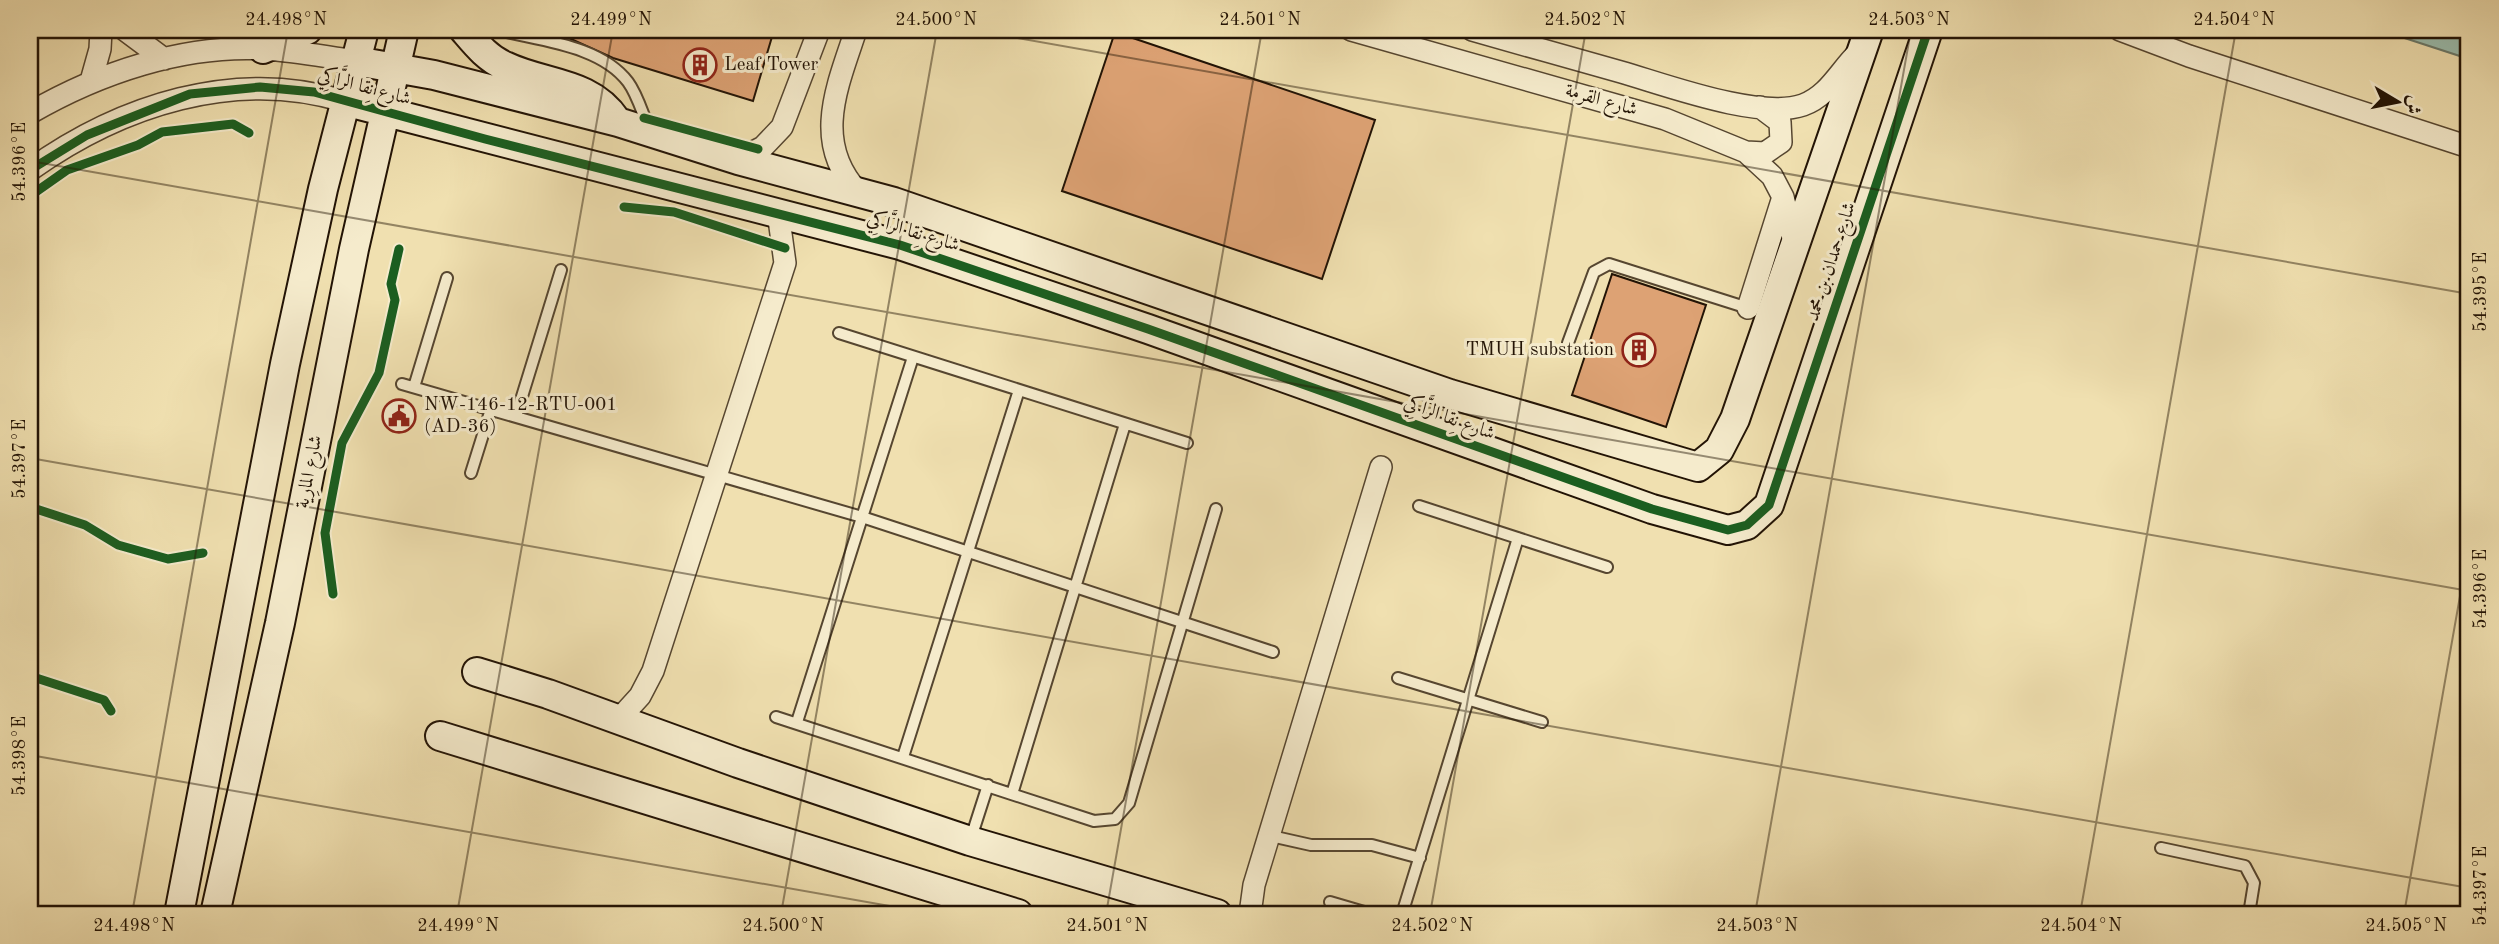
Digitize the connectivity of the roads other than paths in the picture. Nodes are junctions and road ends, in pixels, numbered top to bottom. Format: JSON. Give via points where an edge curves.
{"nodes":[{"id":1,"x":100,"y":30,"type":"edge"},
{"id":2,"x":125,"y":30,"type":"edge"},
{"id":3,"x":307,"y":30,"type":"edge"},
{"id":4,"x":364,"y":30,"type":"edge"},
{"id":5,"x":404,"y":30,"type":"edge"},
{"id":6,"x":464,"y":30,"type":"edge"},
{"id":7,"x":498,"y":30,"type":"edge"},
{"id":8,"x":819,"y":30,"type":"edge"},
{"id":9,"x":856,"y":30,"type":"edge"},
{"id":10,"x":1351,"y":30,"type":"edge"},
{"id":11,"x":1472,"y":30,"type":"edge"},
{"id":12,"x":2120,"y":30,"type":"edge"},
{"id":13,"x":1925,"y":37,"type":"edge"},
{"id":14,"x":1866,"y":39,"type":"edge"},
{"id":15,"x":263,"y":49,"type":"junction"},
{"id":16,"x":848,"y":53,"type":"junction"},
{"id":17,"x":164,"y":59,"type":"junction"},
{"id":18,"x":356,"y":61,"type":"junction"},
{"id":19,"x":808,"y":61,"type":"junction"},
{"id":20,"x":396,"y":68,"type":"junction"},
{"id":21,"x":91,"y":82,"type":"junction"},
{"id":22,"x":344,"y":101,"type":"junction"},
{"id":23,"x":1759,"y":106,"type":"junction"},
{"id":24,"x":384,"y":112,"type":"junction"},
{"id":25,"x":30,"y":113,"type":"edge"},
{"id":26,"x":618,"y":122,"type":"junction"},
{"id":27,"x":650,"y":132,"type":"junction"},
{"id":28,"x":2469,"y":147,"type":"edge"},
{"id":29,"x":1746,"y":152,"type":"junction"},
{"id":30,"x":738,"y":160,"type":"junction"},
{"id":31,"x":30,"y":170,"type":"edge"},
{"id":32,"x":858,"y":192,"type":"junction"},
{"id":33,"x":1783,"y":197,"type":"junction"},
{"id":34,"x":778,"y":212,"type":"junction"},
{"id":35,"x":1794,"y":243,"type":"junction"},
{"id":36,"x":561,"y":270,"type":"dead end"},
{"id":37,"x":447,"y":278,"type":"dead end"},
{"id":38,"x":1748,"y":308,"type":"joint"},
{"id":39,"x":839,"y":333,"type":"dead end"},
{"id":40,"x":1567,"y":343,"type":"dead end"},
{"id":41,"x":913,"y":357,"type":"junction"},
{"id":42,"x":1019,"y":390,"type":"junction"},
{"id":43,"x":491,"y":409,"type":"junction"},
{"id":44,"x":516,"y":416,"type":"junction"},
{"id":45,"x":1125,"y":424,"type":"junction"},
{"id":46,"x":1187,"y":443,"type":"dead end"},
{"id":47,"x":1381,"y":467,"type":"dead end"},
{"id":48,"x":1698,"y":467,"type":"joint"},
{"id":49,"x":471,"y":473,"type":"dead end"},
{"id":50,"x":717,"y":473,"type":"junction"},
{"id":51,"x":1769,"y":505,"type":"joint"},
{"id":52,"x":1419,"y":506,"type":"dead end"},
{"id":53,"x":1216,"y":509,"type":"dead end"},
{"id":54,"x":862,"y":517,"type":"junction"},
{"id":55,"x":1518,"y":538,"type":"junction"},
{"id":56,"x":968,"y":551,"type":"junction"},
{"id":57,"x":1607,"y":567,"type":"dead end"},
{"id":58,"x":1075,"y":586,"type":"junction"},
{"id":59,"x":1182,"y":621,"type":"junction"},
{"id":60,"x":1273,"y":652,"type":"dead end"},
{"id":61,"x":477,"y":673,"type":"dead end"},
{"id":62,"x":1398,"y":678,"type":"dead end"},
{"id":63,"x":1468,"y":700,"type":"junction"},
{"id":64,"x":776,"y":717,"type":"dead end"},
{"id":65,"x":620,"y":718,"type":"junction"},
{"id":66,"x":797,"y":722,"type":"junction"},
{"id":67,"x":1542,"y":722,"type":"dead end"},
{"id":68,"x":440,"y":736,"type":"dead end"},
{"id":69,"x":903,"y":757,"type":"junction"},
{"id":70,"x":988,"y":785,"type":"junction"},
{"id":71,"x":1012,"y":793,"type":"junction"},
{"id":72,"x":1271,"y":836,"type":"junction"},
{"id":73,"x":971,"y":841,"type":"junction"},
{"id":74,"x":2161,"y":848,"type":"dead end"},
{"id":75,"x":1420,"y":858,"type":"junction"},
{"id":76,"x":226,"y":870,"type":"junction"},
{"id":77,"x":1254,"y":885,"type":"junction"},
{"id":78,"x":1330,"y":902,"type":"dead end"},
{"id":79,"x":179,"y":914,"type":"edge"},
{"id":80,"x":215,"y":914,"type":"edge"},
{"id":81,"x":234,"y":914,"type":"edge"},
{"id":82,"x":1018,"y":914,"type":"edge"},
{"id":83,"x":1217,"y":914,"type":"edge"},
{"id":84,"x":1237,"y":914,"type":"edge"},
{"id":85,"x":1250,"y":914,"type":"edge"},
{"id":86,"x":1371,"y":914,"type":"edge"},
{"id":87,"x":1402,"y":914,"type":"edge"},
{"id":88,"x":2249,"y":914,"type":"edge"}],
"edges":[{"from":1,"to":21,"type":"street"},
{"from":2,"to":17,"type":"street"},
{"from":3,"to":15,"type":"street"},
{"from":4,"to":18,"type":"street"},
{"from":5,"to":20,"type":"street","name":"شارع المارِية"},
{"from":6,"to":26,"type":"street","via":[[496,62],[583,91],[607,106]]},
{"from":7,"to":27,"type":"lane","via":[[590,54],[611,65],[632,88]]},
{"from":8,"to":19,"type":"street"},
{"from":9,"to":16,"type":"street"},
{"from":10,"to":29,"type":"street","name":"شارع القرمة","via":[[1665,119]]},
{"from":11,"to":23,"type":"street","name":"شارع القرمة","via":[[1681,90]]},
{"from":12,"to":28,"type":"street"},
{"from":13,"to":51,"type":"street","name":"شارع حمدان بن محمد"},
{"from":14,"to":23,"type":"street","name":"شارع القرمة","via":[[1823,94],[1812,101],[1787,108]]},
{"from":14,"to":35,"type":"street","name":"شارع حمدان بن محمد"},
{"from":15,"to":17,"type":"street","name":"شارع نِقا الرَّاكِي"},
{"from":15,"to":18,"type":"street","name":"شارع نِقا الرَّاكِي"},
{"from":16,"to":19,"type":"street","via":[[837,72],[826,76],[814,72]]},
{"from":16,"to":32,"type":"street","via":[[831,143],[838,166]]},
{"from":17,"to":21,"type":"street","name":"شارع نِقا الرَّاكِي"},
{"from":18,"to":20,"type":"street","name":"شارع نِقا الرَّاكِي"},
{"from":18,"to":22,"type":"street"},
{"from":19,"to":30,"type":"street","via":[[782,127],[771,140]]},
{"from":20,"to":24,"type":"street","name":"شارع المارِية"},
{"from":20,"to":26,"type":"street","name":"شارع نِقا الرَّاكِي"},
{"from":21,"to":25,"type":"street","name":"شارع نِقا الرَّاكِي"},
{"from":22,"to":24,"type":"street","name":"شارع نِقا الرَّاكِي"},
{"from":22,"to":31,"type":"street","name":"شارع نِقا الرَّاكِي","via":[[296,88],[190,94],[87,135]]},
{"from":22,"to":79,"type":"street","via":[[285,364]]},
{"from":23,"to":29,"type":"street","via":[[1780,122],[1781,142],[1765,153]]},
{"from":24,"to":34,"type":"street","name":"شارع نِقا الرَّاكِي"},
{"from":24,"to":76,"type":"street","name":"شارع المارِية"},
{"from":26,"to":27,"type":"street","name":"شارع نِقا الرَّاكِي"},
{"from":27,"to":30,"type":"street","name":"شارع نِقا الرَّاكِي"},
{"from":29,"to":33,"type":"street","name":"شارع القرمة","via":[[1772,176]]},
{"from":30,"to":32,"type":"street","name":"شارع نِقا الرَّاكِي"},
{"from":32,"to":48,"type":"street","name":"شارع نِقا الرَّاكِي","via":[[1450,394]]},
{"from":33,"to":35,"type":"street","name":"شارع القرمة"},
{"from":33,"to":38,"type":"street"},
{"from":34,"to":50,"type":"street","via":[[785,262]]},
{"from":34,"to":51,"type":"street","name":"شارع نِقا الرَّاكِي","via":[[900,245],[1711,528],[1739,528]]},
{"from":35,"to":48,"type":"street","name":"شارع حمدان بن محمد","via":[[1735,419],[1719,450]]},
{"from":36,"to":44,"type":"lane"},
{"from":37,"to":43,"type":"lane","via":[[408,386]]},
{"from":38,"to":40,"type":"lane","via":[[1609,264],[1594,272]]},
{"from":39,"to":41,"type":"lane"},
{"from":41,"to":42,"type":"lane"},
{"from":41,"to":54,"type":"lane"},
{"from":42,"to":45,"type":"lane"},
{"from":42,"to":56,"type":"lane"},
{"from":43,"to":44,"type":"lane"},
{"from":43,"to":49,"type":"lane"},
{"from":44,"to":50,"type":"lane"},
{"from":45,"to":46,"type":"lane"},
{"from":45,"to":58,"type":"lane"},
{"from":47,"to":72,"type":"street"},
{"from":50,"to":54,"type":"lane"},
{"from":50,"to":65,"type":"street","via":[[653,671],[640,696]]},
{"from":52,"to":55,"type":"lane"},
{"from":53,"to":59,"type":"lane"},
{"from":54,"to":56,"type":"lane"},
{"from":54,"to":66,"type":"lane"},
{"from":55,"to":57,"type":"lane"},
{"from":55,"to":63,"type":"lane"},
{"from":56,"to":58,"type":"lane"},
{"from":56,"to":69,"type":"lane"},
{"from":58,"to":59,"type":"lane"},
{"from":58,"to":71,"type":"lane"},
{"from":59,"to":60,"type":"lane"},
{"from":59,"to":71,"type":"lane","via":[[1129,803],[1121,815],[1094,821]]},
{"from":61,"to":65,"type":"street"},
{"from":62,"to":63,"type":"lane"},
{"from":63,"to":67,"type":"lane"},
{"from":63,"to":75,"type":"lane"},
{"from":64,"to":66,"type":"lane"},
{"from":65,"to":73,"type":"street"},
{"from":66,"to":69,"type":"lane"},
{"from":68,"to":82,"type":"street"},
{"from":69,"to":70,"type":"lane"},
{"from":70,"to":71,"type":"lane"},
{"from":70,"to":73,"type":"lane"},
{"from":72,"to":75,"type":"lane","via":[[1311,845],[1372,845]]},
{"from":72,"to":77,"type":"street"},
{"from":73,"to":83,"type":"street"},
{"from":74,"to":88,"type":"lane","via":[[2245,866],[2254,883]]},
{"from":75,"to":87,"type":"lane"},
{"from":76,"to":80,"type":"street","name":"شارع المارِية"},
{"from":76,"to":81,"type":"street"},
{"from":77,"to":84,"type":"street"},
{"from":77,"to":85,"type":"street"},
{"from":78,"to":86,"type":"lane"}]}
